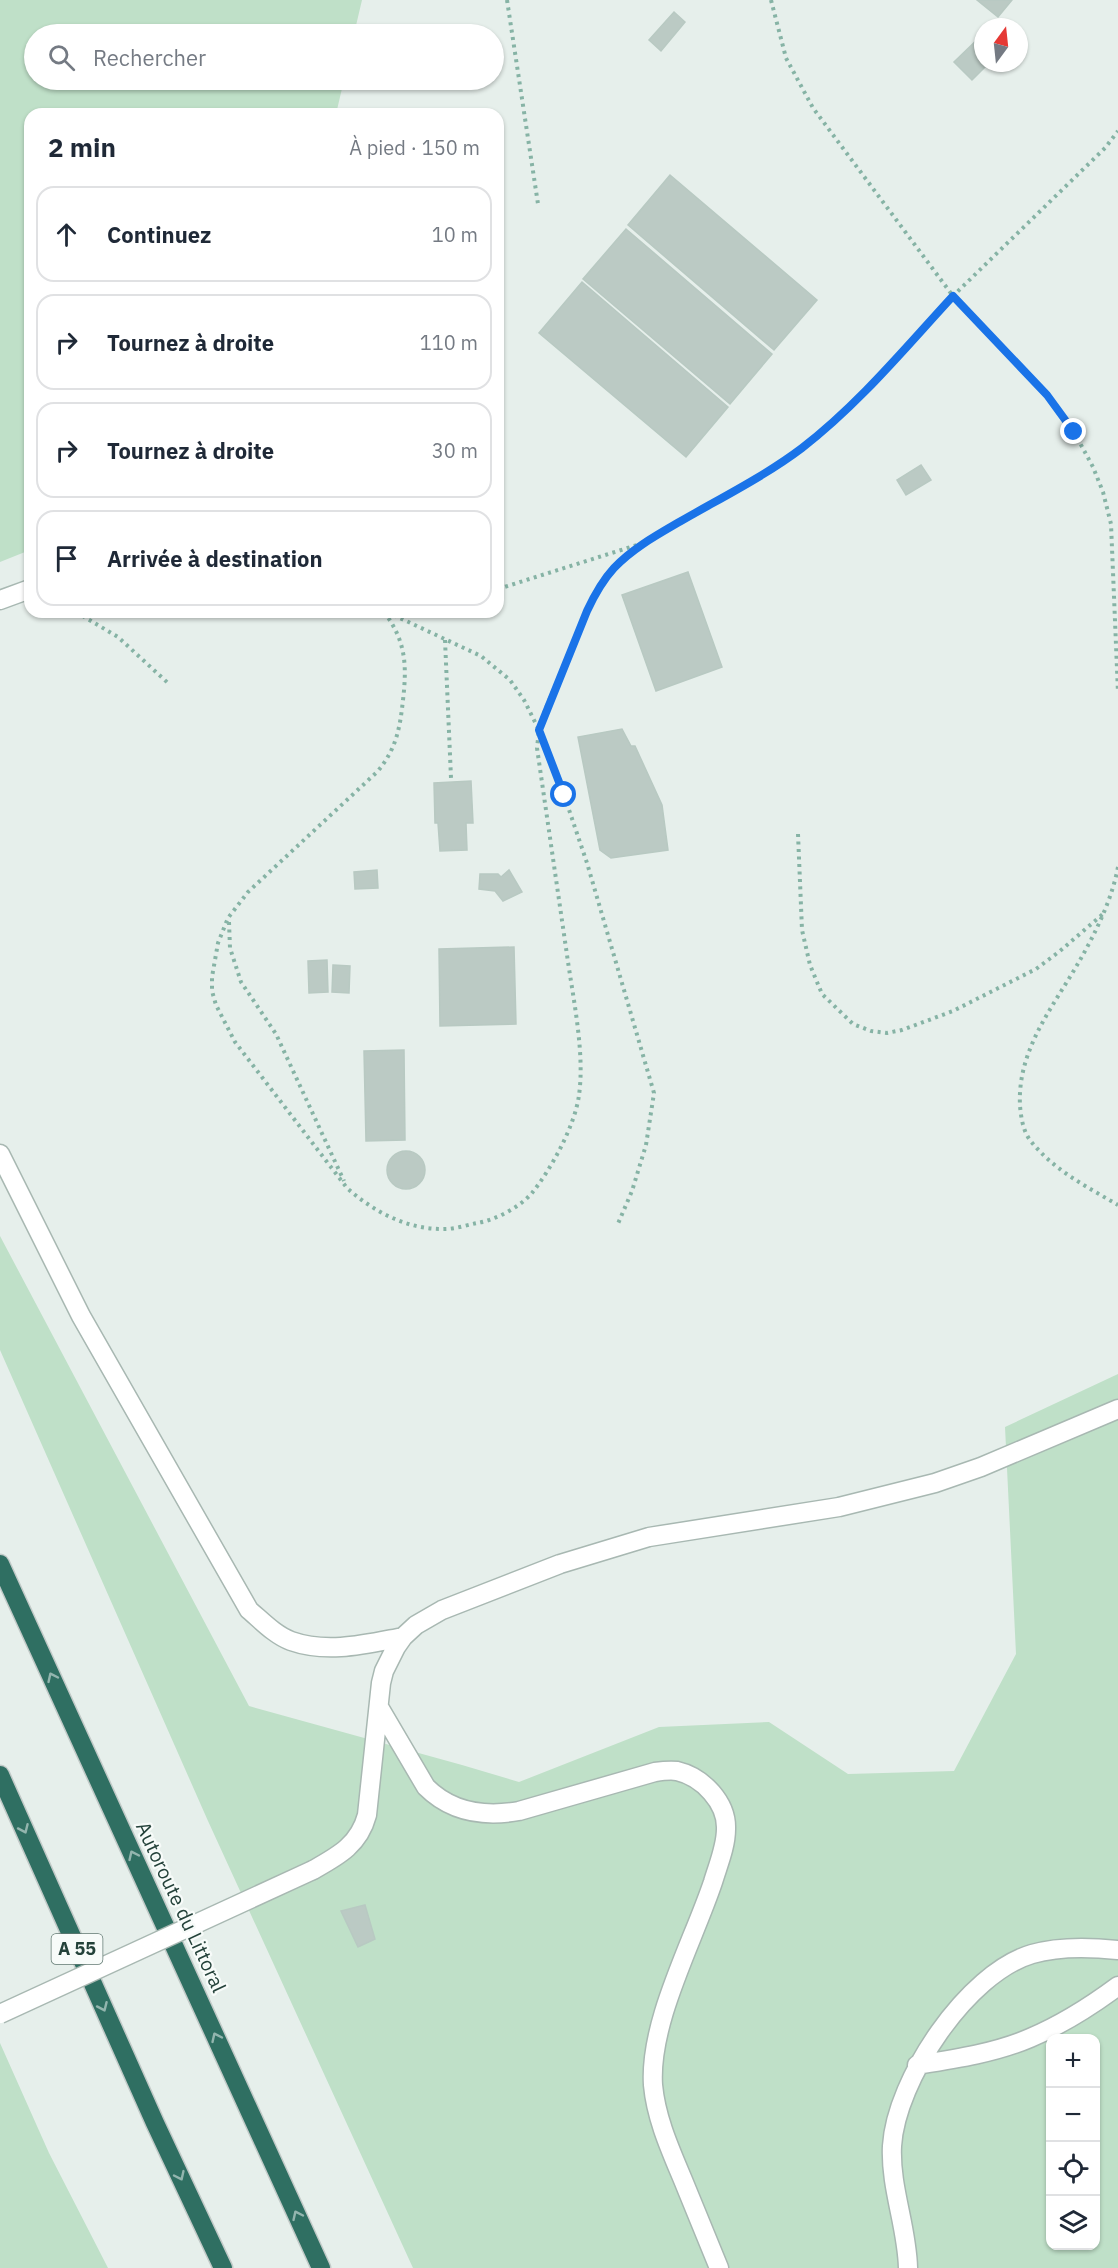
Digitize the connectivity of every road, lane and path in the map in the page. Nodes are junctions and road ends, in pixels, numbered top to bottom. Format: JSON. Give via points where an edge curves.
{"nodes":[{"id":1,"x":507,"y":0,"type":"edge"},
{"id":2,"x":771,"y":0,"type":"edge"},
{"id":3,"x":1118,"y":131,"type":"edge"},
{"id":4,"x":538,"y":204,"type":"dead end"},
{"id":5,"x":953,"y":296,"type":"junction"},
{"id":6,"x":643,"y":543,"type":"junction"},
{"id":7,"x":504,"y":587,"type":"edge"},
{"id":8,"x":24,"y":591,"type":"edge"},
{"id":9,"x":0,"y":600,"type":"edge"},
{"id":10,"x":86,"y":618,"type":"edge"},
{"id":11,"x":389,"y":618,"type":"edge"},
{"id":12,"x":399,"y":618,"type":"edge"},
{"id":13,"x":446,"y":640,"type":"junction"},
{"id":14,"x":169,"y":684,"type":"dead end"},
{"id":15,"x":1118,"y":693,"type":"edge"},
{"id":16,"x":539,"y":730,"type":"junction"},
{"id":17,"x":450,"y":778,"type":"dead end"},
{"id":18,"x":798,"y":834,"type":"dead end"},
{"id":19,"x":1118,"y":867,"type":"edge"},
{"id":20,"x":1103,"y":914,"type":"junction"},
{"id":21,"x":228,"y":918,"type":"junction"},
{"id":22,"x":0,"y":1154,"type":"edge"},
{"id":23,"x":347,"y":1188,"type":"junction"},
{"id":24,"x":1118,"y":1205,"type":"edge"},
{"id":25,"x":617,"y":1226,"type":"dead end"},
{"id":26,"x":1118,"y":1409,"type":"edge"},
{"id":27,"x":0,"y":1564,"type":"edge"},
{"id":28,"x":403,"y":1637,"type":"junction"},
{"id":29,"x":379,"y":1707,"type":"junction"},
{"id":30,"x":0,"y":1776,"type":"edge"},
{"id":31,"x":1118,"y":1950,"type":"edge"},
{"id":32,"x":1118,"y":1986,"type":"edge"},
{"id":33,"x":0,"y":2014,"type":"edge"},
{"id":34,"x":917,"y":2065,"type":"junction"},
{"id":35,"x":223,"y":2268,"type":"edge"},
{"id":36,"x":321,"y":2268,"type":"edge"},
{"id":37,"x":719,"y":2268,"type":"edge"},
{"id":38,"x":908,"y":2268,"type":"edge"}],
"edges":[{"from":1,"to":4,"type":"path"},
{"from":2,"to":5,"type":"path","via":[[786,58],[813,108]]},
{"from":3,"to":5,"type":"path"},
{"from":5,"to":6,"type":"path","via":[[869,387],[801,449]]},
{"from":5,"to":15,"type":"path","via":[[1047,395],[1074,432],[1103,492],[1111,524]]},
{"from":6,"to":7,"type":"path"},
{"from":6,"to":16,"type":"path","via":[[612,570],[596,592]]},
{"from":8,"to":9,"type":"street"},
{"from":10,"to":14,"type":"path","via":[[137,652]]},
{"from":11,"to":21,"type":"path","via":[[406,671],[400,729],[393,749],[377,772],[248,892]]},
{"from":12,"to":13,"type":"path"},
{"from":13,"to":16,"type":"path","via":[[481,656],[510,680]]},
{"from":13,"to":17,"type":"path"},
{"from":16,"to":23,"type":"path","via":[[537,748],[581,1071],[573,1119],[556,1156],[531,1194],[485,1222],[446,1229],[414,1225],[364,1204]]},
{"from":16,"to":25,"type":"path","via":[[587,862],[654,1094],[646,1145]]},
{"from":18,"to":20,"type":"path","via":[[802,930],[810,965],[822,994],[853,1024],[871,1031],[887,1033],[953,1011],[1036,969]]},
{"from":19,"to":20,"type":"path"},
{"from":20,"to":24,"type":"path","via":[[1037,1031],[1019,1090],[1021,1120],[1028,1139],[1048,1160]]},
{"from":21,"to":23,"type":"path","via":[[230,948],[241,981],[276,1034]]},
{"from":21,"to":23,"type":"path","via":[[218,943],[212,977],[216,1005],[235,1042]]},
{"from":22,"to":28,"type":"street","via":[[81,1316],[249,1610],[291,1641],[317,1646],[348,1648]]},
{"from":26,"to":28,"type":"street","via":[[935,1483],[839,1507],[678,1531],[597,1552],[442,1610]]},
{"from":36,"to":27,"type":"highway","name":"Autoroute du Littoral","one_way":true},
{"from":28,"to":29,"type":"street","via":[[384,1671]]},
{"from":29,"to":33,"type":"street","bridge":true,"via":[[365,1824],[350,1847],[313,1870]]},
{"from":29,"to":37,"type":"street","via":[[426,1787],[435,1796],[464,1810],[499,1814],[519,1811],[655,1772],[676,1771],[711,1791],[723,1810],[726,1842],[656,2038],[653,2074],[657,2112],[666,2139]]},
{"from":30,"to":35,"type":"highway","number":"A 55","one_way":true},
{"from":31,"to":34,"type":"street","via":[[1060,1949],[1030,1954],[1000,1969],[975,1990]]},
{"from":32,"to":34,"type":"street","via":[[1028,2039]]},
{"from":34,"to":38,"type":"street","via":[[892,2144],[894,2185]]}]}
